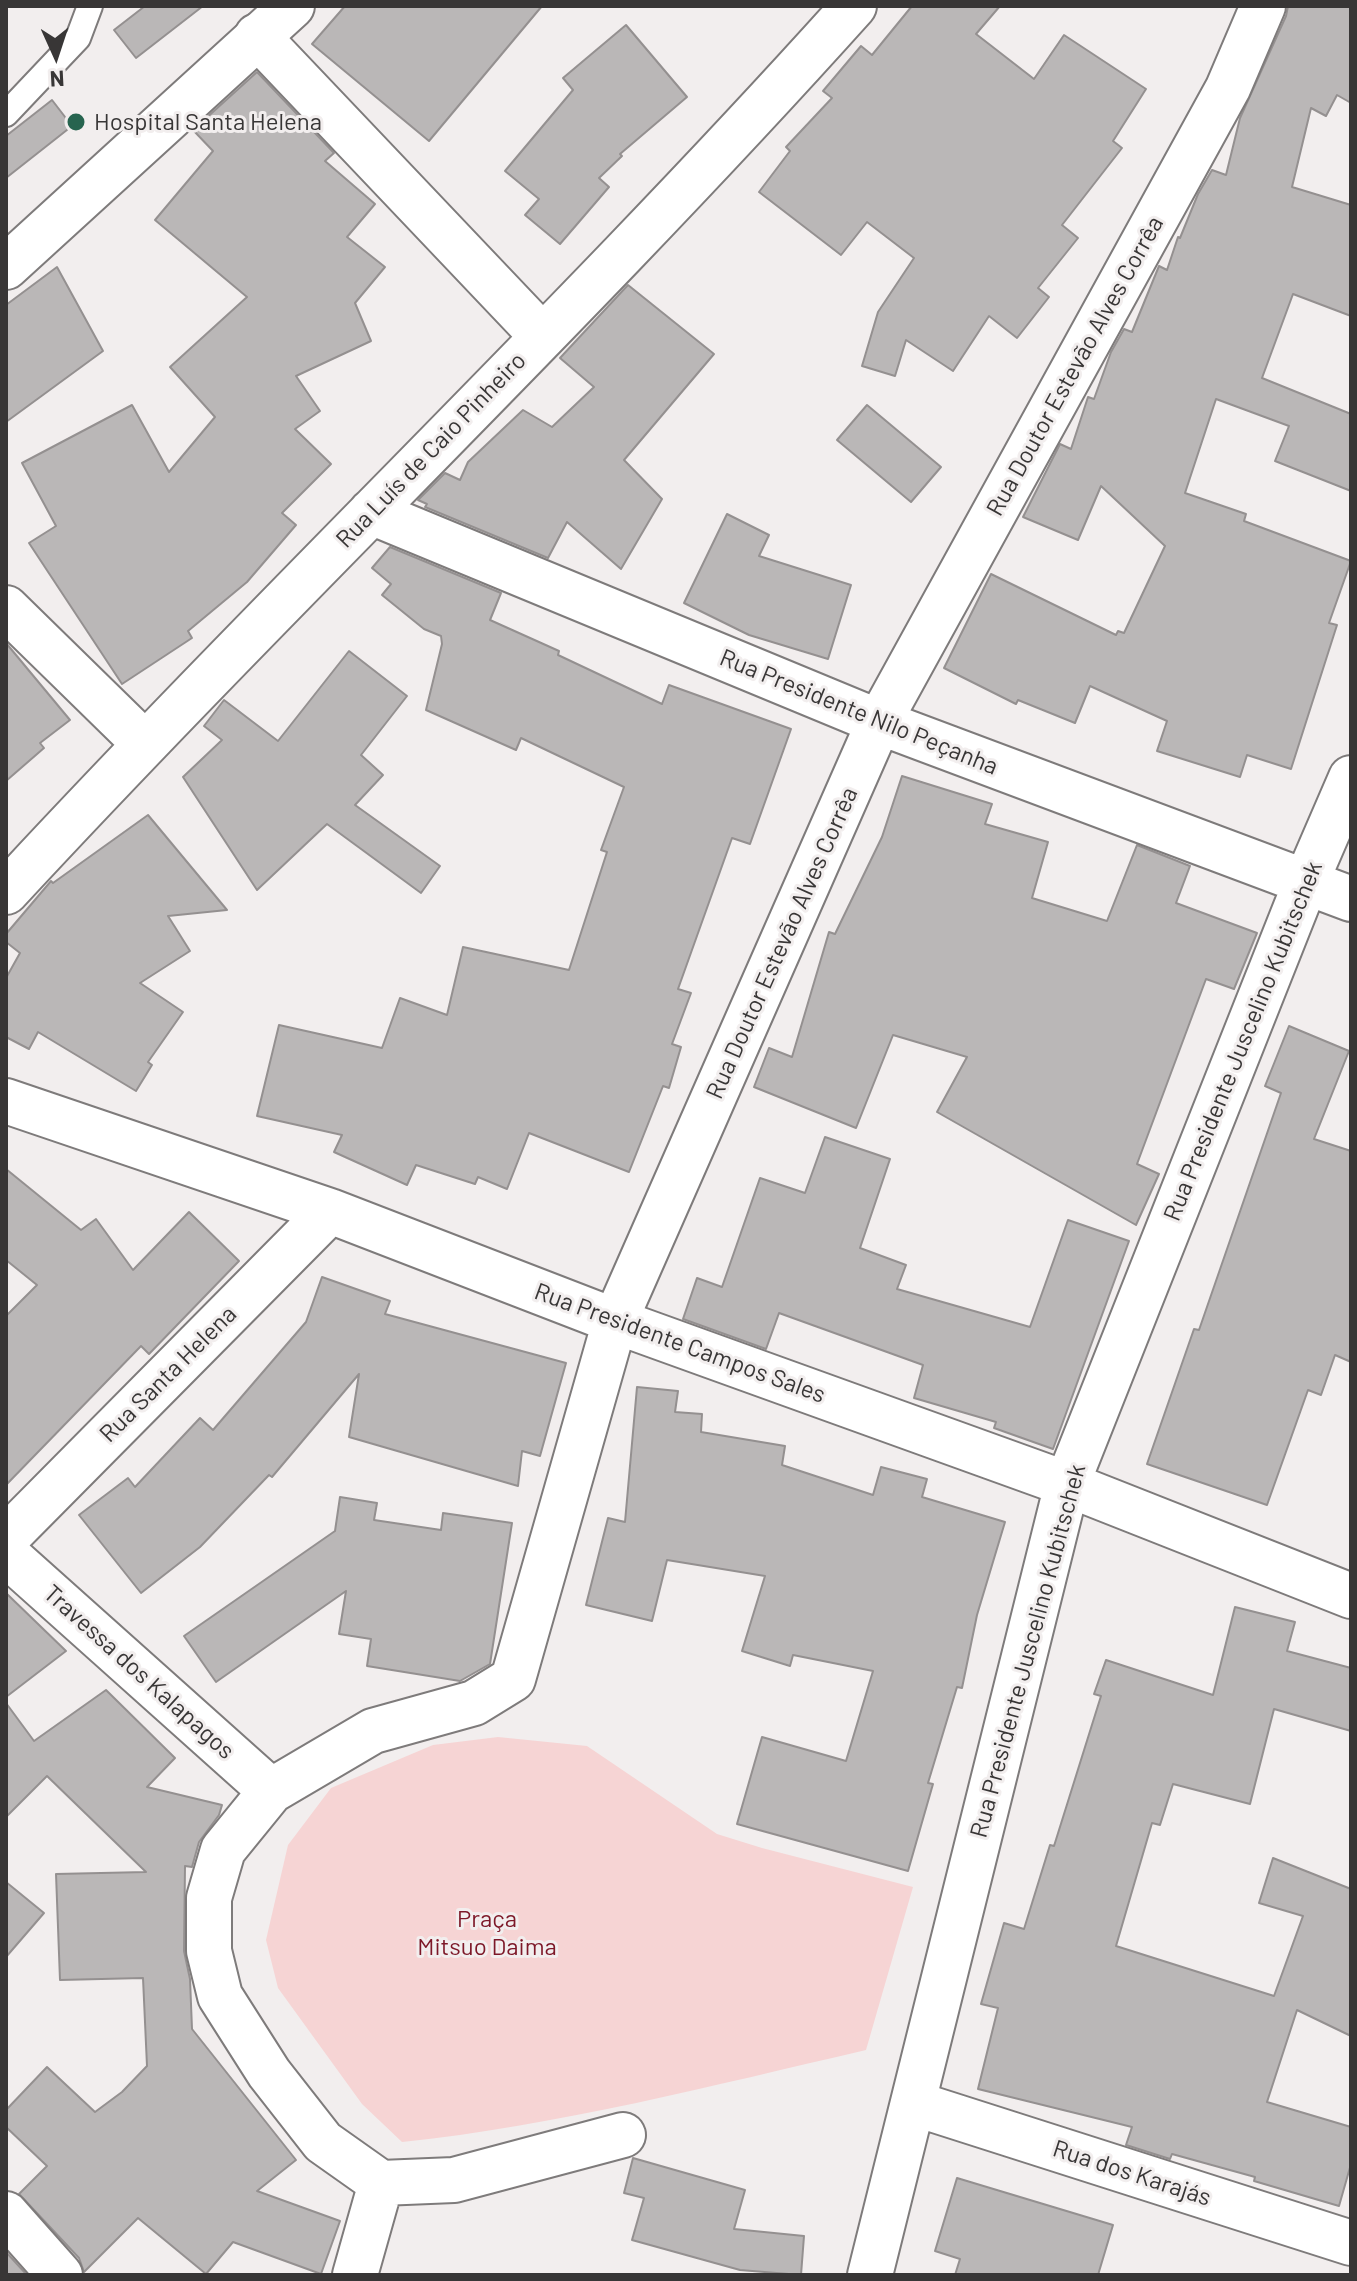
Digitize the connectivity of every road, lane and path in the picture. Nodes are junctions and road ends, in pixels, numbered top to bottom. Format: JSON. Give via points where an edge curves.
{"nodes":[{"id":1,"x":90,"y":6,"type":"edge"},
{"id":2,"x":292,"y":6,"type":"edge"},
{"id":3,"x":854,"y":6,"type":"edge"},
{"id":4,"x":1263,"y":6,"type":"edge"},
{"id":5,"x":257,"y":36,"type":"junction"},
{"id":6,"x":6,"y":114,"type":"edge"},
{"id":7,"x":6,"y":267,"type":"edge"},
{"id":8,"x":542,"y":336,"type":"junction"},
{"id":9,"x":371,"y":512,"type":"junction"},
{"id":10,"x":6,"y":608,"type":"edge"},
{"id":11,"x":879,"y":722,"type":"junction"},
{"id":12,"x":144,"y":743,"type":"junction"},
{"id":13,"x":1351,"y":778,"type":"edge"},
{"id":14,"x":1306,"y":882,"type":"junction"},
{"id":15,"x":6,"y":892,"type":"edge"},
{"id":16,"x":1351,"y":899,"type":"edge"},
{"id":17,"x":6,"y":1101,"type":"edge"},
{"id":18,"x":330,"y":1211,"type":"junction"},
{"id":19,"x":615,"y":1321,"type":"junction"},
{"id":20,"x":1067,"y":1484,"type":"junction"},
{"id":21,"x":6,"y":1538,"type":"edge"},
{"id":22,"x":6,"y":1554,"type":"edge"},
{"id":23,"x":1351,"y":1596,"type":"edge"},
{"id":24,"x":271,"y":1791,"type":"junction"},
{"id":25,"x":913,"y":2103,"type":"junction"},
{"id":26,"x":623,"y":2135,"type":"dead end"},
{"id":27,"x":381,"y":2183,"type":"junction"},
{"id":28,"x":6,"y":2214,"type":"edge"},
{"id":29,"x":1351,"y":2243,"type":"edge"},
{"id":30,"x":60,"y":2275,"type":"edge"},
{"id":31,"x":355,"y":2275,"type":"edge"},
{"id":32,"x":870,"y":2275,"type":"edge"}],
"edges":[{"from":1,"to":6,"type":"lane","via":[[78,38]]},
{"from":2,"to":5,"type":"street"},
{"from":3,"to":8,"type":"street","name":"Rua Luís de Caio Pinheiro","via":[[738,135]]},
{"from":4,"to":11,"type":"street","name":"Rua Doutor Estevão Alves Corrêa","via":[[1228,88]]},
{"from":5,"to":7,"type":"street"},
{"from":5,"to":8,"type":"street"},
{"from":8,"to":9,"type":"street","name":"Rua Luís de Caio Pinheiro"},
{"from":9,"to":11,"type":"street","name":"Rua Presidente Nilo Peçanha"},
{"from":9,"to":12,"type":"street","name":"Rua Luís de Caio Pinheiro"},
{"from":10,"to":12,"type":"street"},
{"from":11,"to":14,"type":"street","name":"Rua Presidente Nilo Peçanha"},
{"from":11,"to":19,"type":"street","name":"Rua Doutor Estevão Alves Corrêa"},
{"from":12,"to":15,"type":"street","name":"Rua Luís de Caio Pinheiro"},
{"from":13,"to":14,"type":"street","name":"Rua Presidente Juscelino Kubitschek"},
{"from":14,"to":16,"type":"street","name":"Rua Presidente Nilo Peçanha"},
{"from":14,"to":20,"type":"street","name":"Rua Presidente Juscelino Kubitschek"},
{"from":17,"to":18,"type":"street","name":"Rua Presidente Campos Sales"},
{"from":18,"to":19,"type":"street","name":"Rua Presidente Campos Sales"},
{"from":18,"to":21,"type":"street","name":"Rua Santa Helena"},
{"from":19,"to":20,"type":"street","name":"Rua Presidente Campos Sales"},
{"from":19,"to":24,"type":"street","name":"Rua Doutor Estevão Alves Corrêa","via":[[513,1679],[474,1703],[373,1731]]},
{"from":20,"to":23,"type":"street","name":"Rua Presidente Campos Sales"},
{"from":20,"to":25,"type":"street","name":"Rua Presidente Juscelino Kubitschek"},
{"from":22,"to":24,"type":"street","name":"Travessa dos Kalapagos"},
{"from":24,"to":27,"type":"street","via":[[223,1850],[209,1898],[209,1951],[220,1996],[269,2073],[323,2142]]},
{"from":25,"to":29,"type":"street","name":"Rua dos Karajás"},
{"from":25,"to":32,"type":"street","name":"Rua Presidente Juscelino Kubitschek"},
{"from":26,"to":27,"type":"street","via":[[454,2180]]},
{"from":27,"to":31,"type":"street"},
{"from":28,"to":30,"type":"street"}]}
